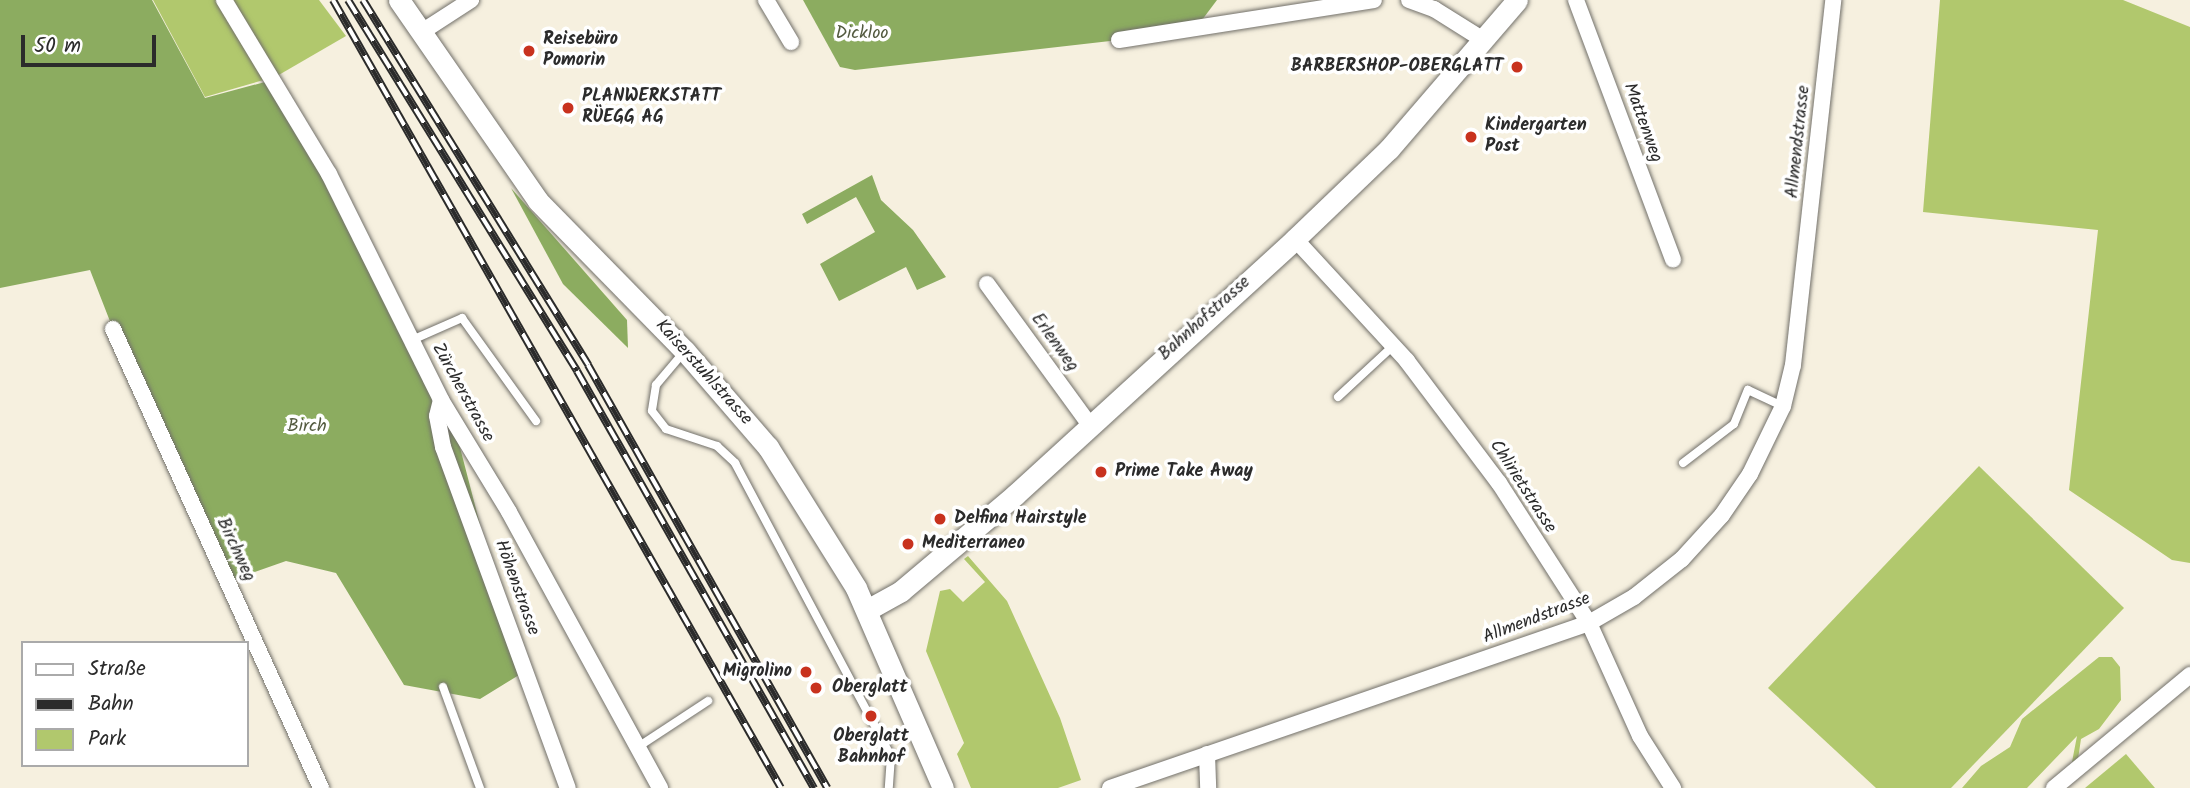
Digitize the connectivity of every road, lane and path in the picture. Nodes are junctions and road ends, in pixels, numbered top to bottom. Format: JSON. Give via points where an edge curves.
{"nodes":[{"id":1,"x":224,"y":0,"type":"edge"},
{"id":2,"x":399,"y":0,"type":"edge"},
{"id":3,"x":471,"y":0,"type":"edge"},
{"id":4,"x":766,"y":0,"type":"edge"},
{"id":5,"x":1374,"y":0,"type":"edge"},
{"id":6,"x":1409,"y":0,"type":"edge"},
{"id":7,"x":1517,"y":0,"type":"edge"},
{"id":8,"x":1576,"y":0,"type":"edge"},
{"id":9,"x":1833,"y":0,"type":"edge"},
{"id":10,"x":236,"y":8,"type":"edge"},
{"id":11,"x":420,"y":33,"type":"junction"},
{"id":12,"x":1119,"y":40,"type":"dead end"},
{"id":13,"x":1485,"y":41,"type":"junction"},
{"id":14,"x":791,"y":43,"type":"dead end"},
{"id":15,"x":1294,"y":239,"type":"junction"},
{"id":16,"x":1673,"y":259,"type":"dead end"},
{"id":17,"x":987,"y":284,"type":"dead end"},
{"id":18,"x":113,"y":329,"type":"dead end"},
{"id":19,"x":412,"y":340,"type":"junction"},
{"id":20,"x":1393,"y":346,"type":"junction"},
{"id":21,"x":685,"y":351,"type":"junction"},
{"id":22,"x":1338,"y":397,"type":"dead end"},
{"id":23,"x":442,"y":400,"type":"junction"},
{"id":24,"x":1783,"y":405,"type":"junction"},
{"id":25,"x":536,"y":421,"type":"dead end"},
{"id":26,"x":1090,"y":425,"type":"junction"},
{"id":27,"x":1683,"y":463,"type":"dead end"},
{"id":28,"x":867,"y":610,"type":"junction"},
{"id":29,"x":1588,"y":623,"type":"junction"},
{"id":30,"x":2190,"y":675,"type":"edge"},
{"id":31,"x":443,"y":687,"type":"dead end"},
{"id":32,"x":708,"y":701,"type":"dead end"},
{"id":33,"x":638,"y":747,"type":"junction"},
{"id":34,"x":1207,"y":754,"type":"junction"},
{"id":35,"x":321,"y":788,"type":"edge"},
{"id":36,"x":480,"y":788,"type":"edge"},
{"id":37,"x":568,"y":788,"type":"edge"},
{"id":38,"x":660,"y":788,"type":"edge"},
{"id":39,"x":889,"y":788,"type":"edge"},
{"id":40,"x":943,"y":788,"type":"edge"},
{"id":41,"x":1110,"y":788,"type":"edge"},
{"id":42,"x":1208,"y":788,"type":"edge"},
{"id":43,"x":1673,"y":788,"type":"edge"},
{"id":44,"x":2054,"y":788,"type":"edge"}],
"edges":[{"from":1,"to":10,"type":"street","name":"Zürcherstrasse"},
{"from":2,"to":11,"type":"main road","name":"Kaiserstuhlstrasse"},
{"from":3,"to":11,"type":"street"},
{"from":4,"to":14,"type":"street"},
{"from":5,"to":12,"type":"street"},
{"from":6,"to":13,"type":"street","via":[[1434,9]]},
{"from":7,"to":13,"type":"main road","name":"Bahnhofstrasse"},
{"from":8,"to":16,"type":"street","name":"Mattenweg"},
{"from":9,"to":24,"type":"street","name":"Allmendstrasse","via":[[1793,365]]},
{"from":10,"to":19,"type":"street","name":"Zürcherstrasse","via":[[329,174]]},
{"from":11,"to":21,"type":"main road","name":"Kaiserstuhlstrasse","via":[[538,201]]},
{"from":13,"to":15,"type":"main road","name":"Bahnhofstrasse","via":[[1389,149]]},
{"from":15,"to":20,"type":"street","name":"Chlirietstrasse"},
{"from":15,"to":26,"type":"main road","name":"Bahnhofstrasse"},
{"from":17,"to":26,"type":"street","name":"Erlenweg"},
{"from":18,"to":35,"type":"street","name":"Birchweg"},
{"from":19,"to":23,"type":"street","name":"Zürcherstrasse"},
{"from":19,"to":25,"type":"lane","via":[[462,318]]},
{"from":20,"to":22,"type":"lane"},
{"from":20,"to":29,"type":"street","name":"Chlirietstrasse","via":[[1499,483]]},
{"from":21,"to":28,"type":"main road","name":"Kaiserstuhlstrasse","via":[[768,447],[834,546]]},
{"from":21,"to":39,"type":"lane","via":[[656,385],[652,411],[666,429],[717,446],[735,463],[891,756]]},
{"from":23,"to":33,"type":"street","name":"Zürcherstrasse"},
{"from":23,"to":37,"type":"street","name":"Höhenstrasse","via":[[437,416],[443,447]]},
{"from":24,"to":27,"type":"lane","via":[[1748,390],[1734,424]]},
{"from":24,"to":29,"type":"street","name":"Allmendstrasse","via":[[1750,474],[1722,515],[1682,559],[1634,597]]},
{"from":26,"to":28,"type":"main road","name":"Bahnhofstrasse","via":[[911,583]]},
{"from":28,"to":40,"type":"main road","name":"Kaiserstuhlstrasse"},
{"from":29,"to":34,"type":"street","name":"Allmendstrasse"},
{"from":29,"to":43,"type":"street","name":"Chlirietstrasse","via":[[1640,736]]},
{"from":30,"to":44,"type":"street"},
{"from":31,"to":36,"type":"lane"},
{"from":32,"to":33,"type":"lane"},
{"from":33,"to":38,"type":"street","name":"Zürcherstrasse"},
{"from":34,"to":41,"type":"street","name":"Allmendstrasse"},
{"from":34,"to":42,"type":"street"}]}
